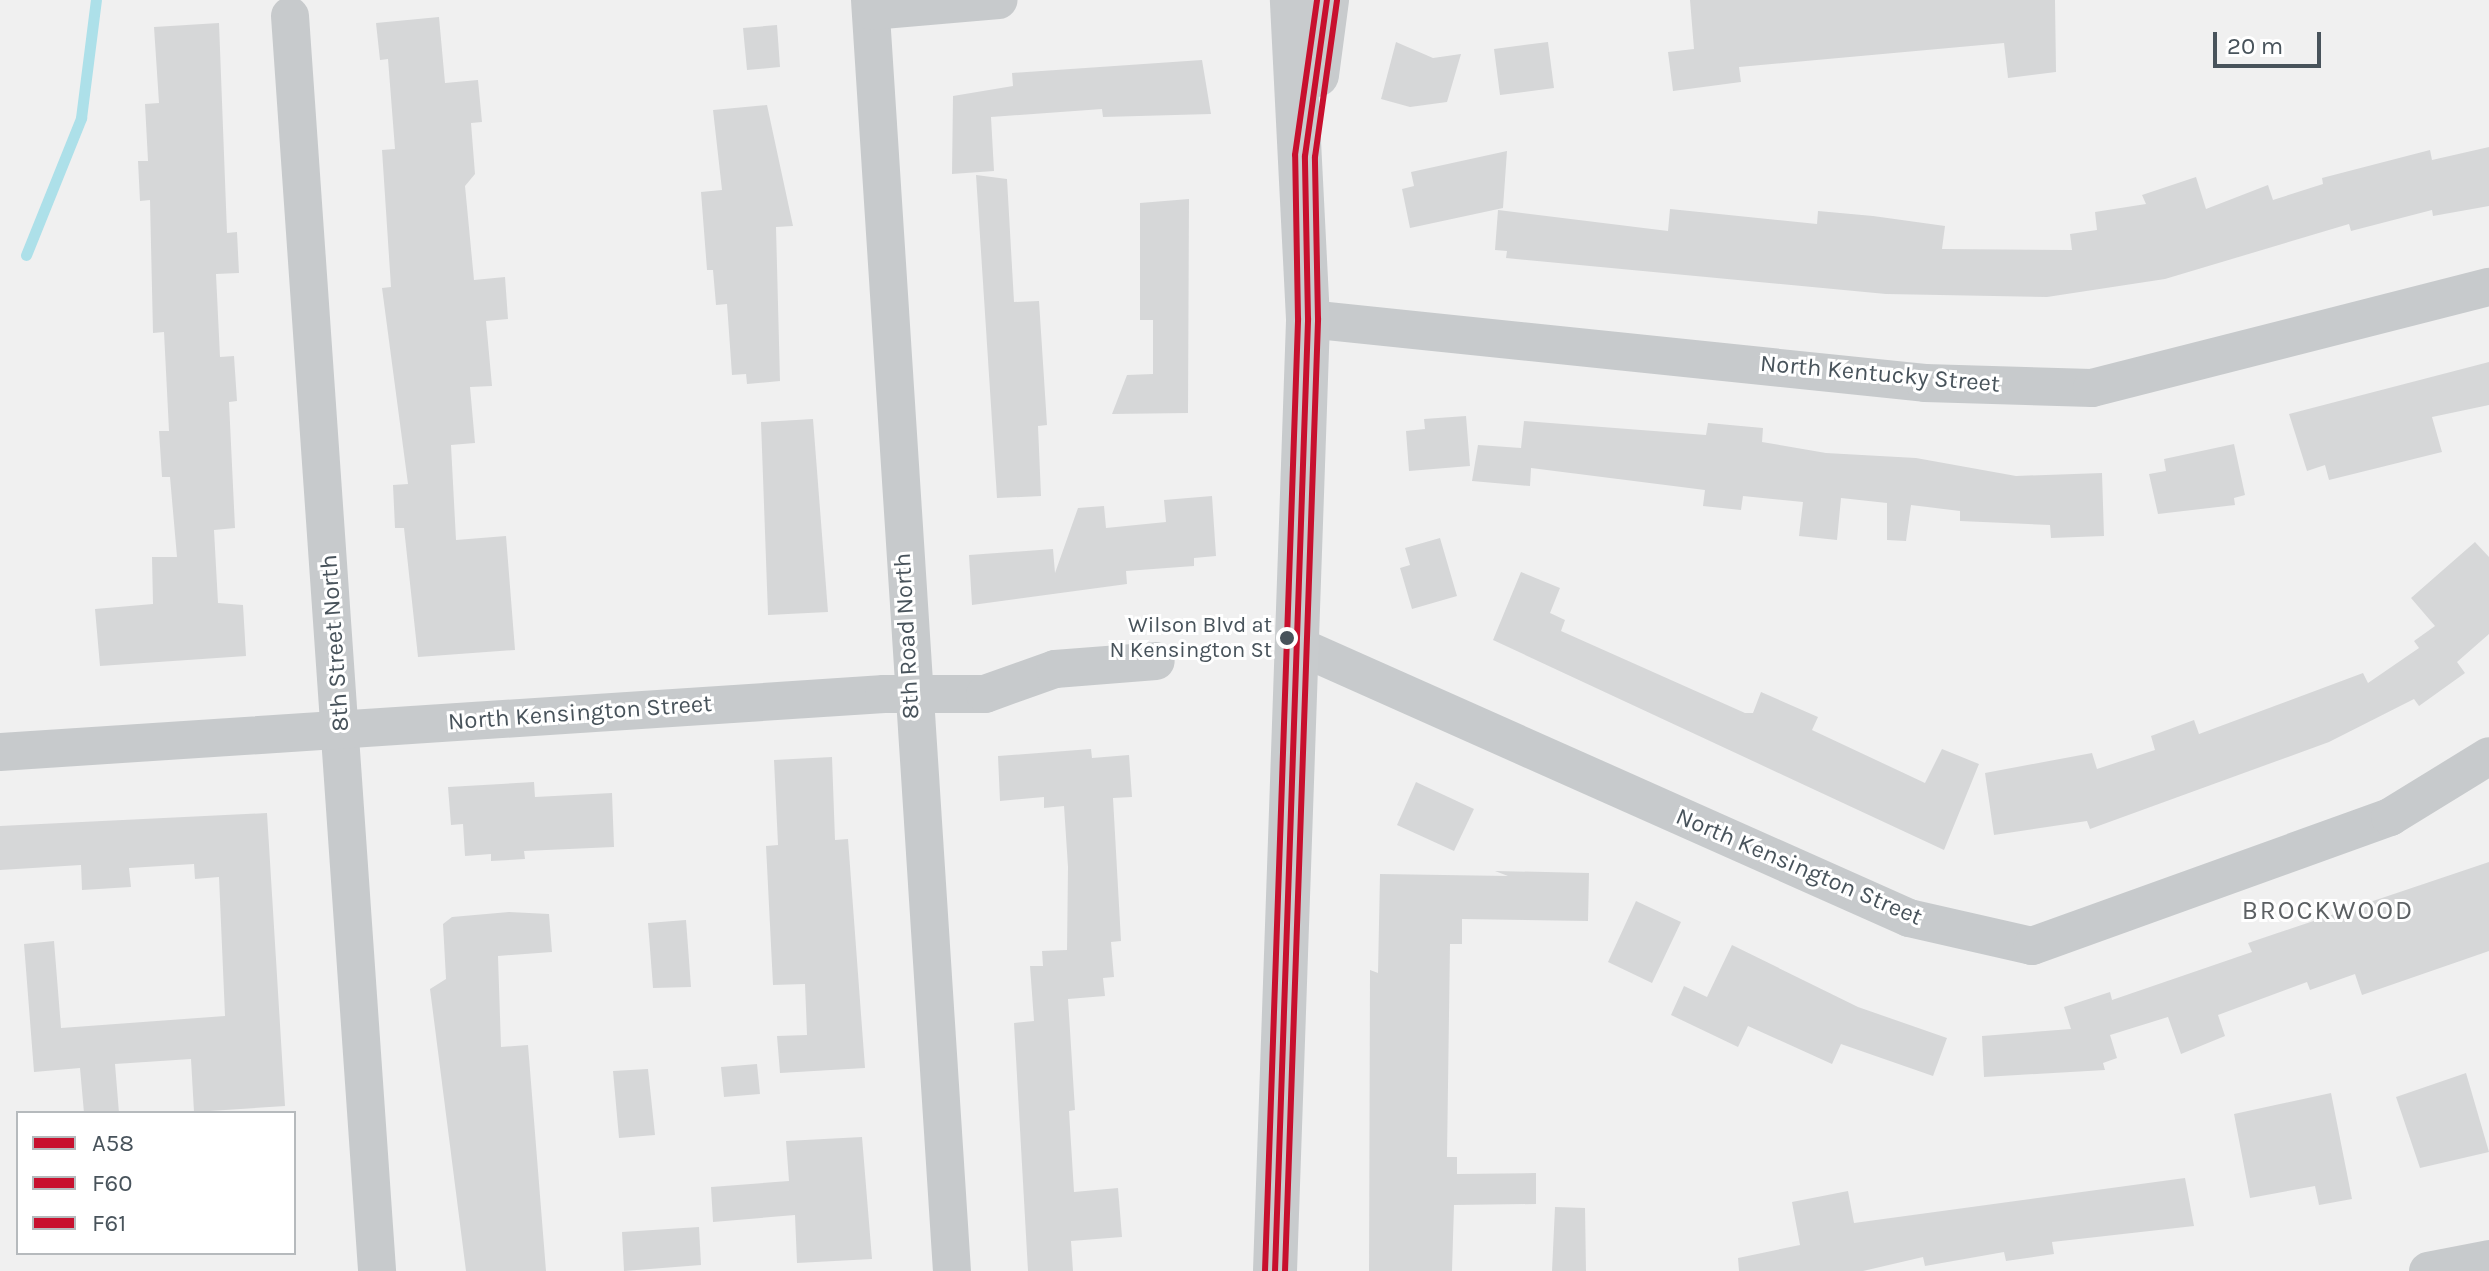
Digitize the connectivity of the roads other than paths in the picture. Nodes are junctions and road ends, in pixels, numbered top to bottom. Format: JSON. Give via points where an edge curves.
{"nodes":[{"id":1,"x":999,"y":0,"type":"edge"},
{"id":2,"x":1292,"y":0,"type":"edge"},
{"id":3,"x":1327,"y":0,"type":"edge"},
{"id":4,"x":870,"y":5,"type":"edge"},
{"id":5,"x":290,"y":16,"type":"dead end"},
{"id":6,"x":1305,"y":156,"type":"junction"},
{"id":7,"x":2489,"y":287,"type":"edge"},
{"id":8,"x":1308,"y":319,"type":"junction"},
{"id":9,"x":1294,"y":644,"type":"junction"},
{"id":10,"x":1156,"y":661,"type":"dead end"},
{"id":11,"x":910,"y":692,"type":"junction"},
{"id":12,"x":341,"y":728,"type":"junction"},
{"id":13,"x":0,"y":752,"type":"edge"},
{"id":14,"x":2489,"y":756,"type":"edge"},
{"id":15,"x":2489,"y":1259,"type":"edge"},
{"id":16,"x":377,"y":1271,"type":"edge"},
{"id":17,"x":952,"y":1271,"type":"edge"},
{"id":18,"x":1275,"y":1271,"type":"edge"},
{"id":19,"x":2428,"y":1271,"type":"edge"}],
"edges":[{"from":1,"to":4,"type":"street"},
{"from":2,"to":6,"type":"main road"},
{"from":3,"to":6,"type":"main road"},
{"from":4,"to":11,"type":"street","name":"8th Road North"},
{"from":5,"to":12,"type":"street","name":"8th Street North"},
{"from":6,"to":8,"type":"main road"},
{"from":7,"to":8,"type":"street","name":"North Kentucky Street","via":[[2092,388],[1925,383]]},
{"from":8,"to":9,"type":"main road"},
{"from":9,"to":14,"type":"street","name":"North Kensington Street","via":[[1909,918],[2032,946],[2390,817]]},
{"from":9,"to":18,"type":"main road"},
{"from":10,"to":11,"type":"street","name":"North Kensington Street","via":[[1055,669],[985,694]]},
{"from":11,"to":12,"type":"street","name":"North Kensington Street"},
{"from":11,"to":17,"type":"street","name":"8th Road North"},
{"from":12,"to":13,"type":"street","name":"North Kensington Street"},
{"from":12,"to":16,"type":"street","name":"8th Street North"},
{"from":15,"to":19,"type":"street"}]}
